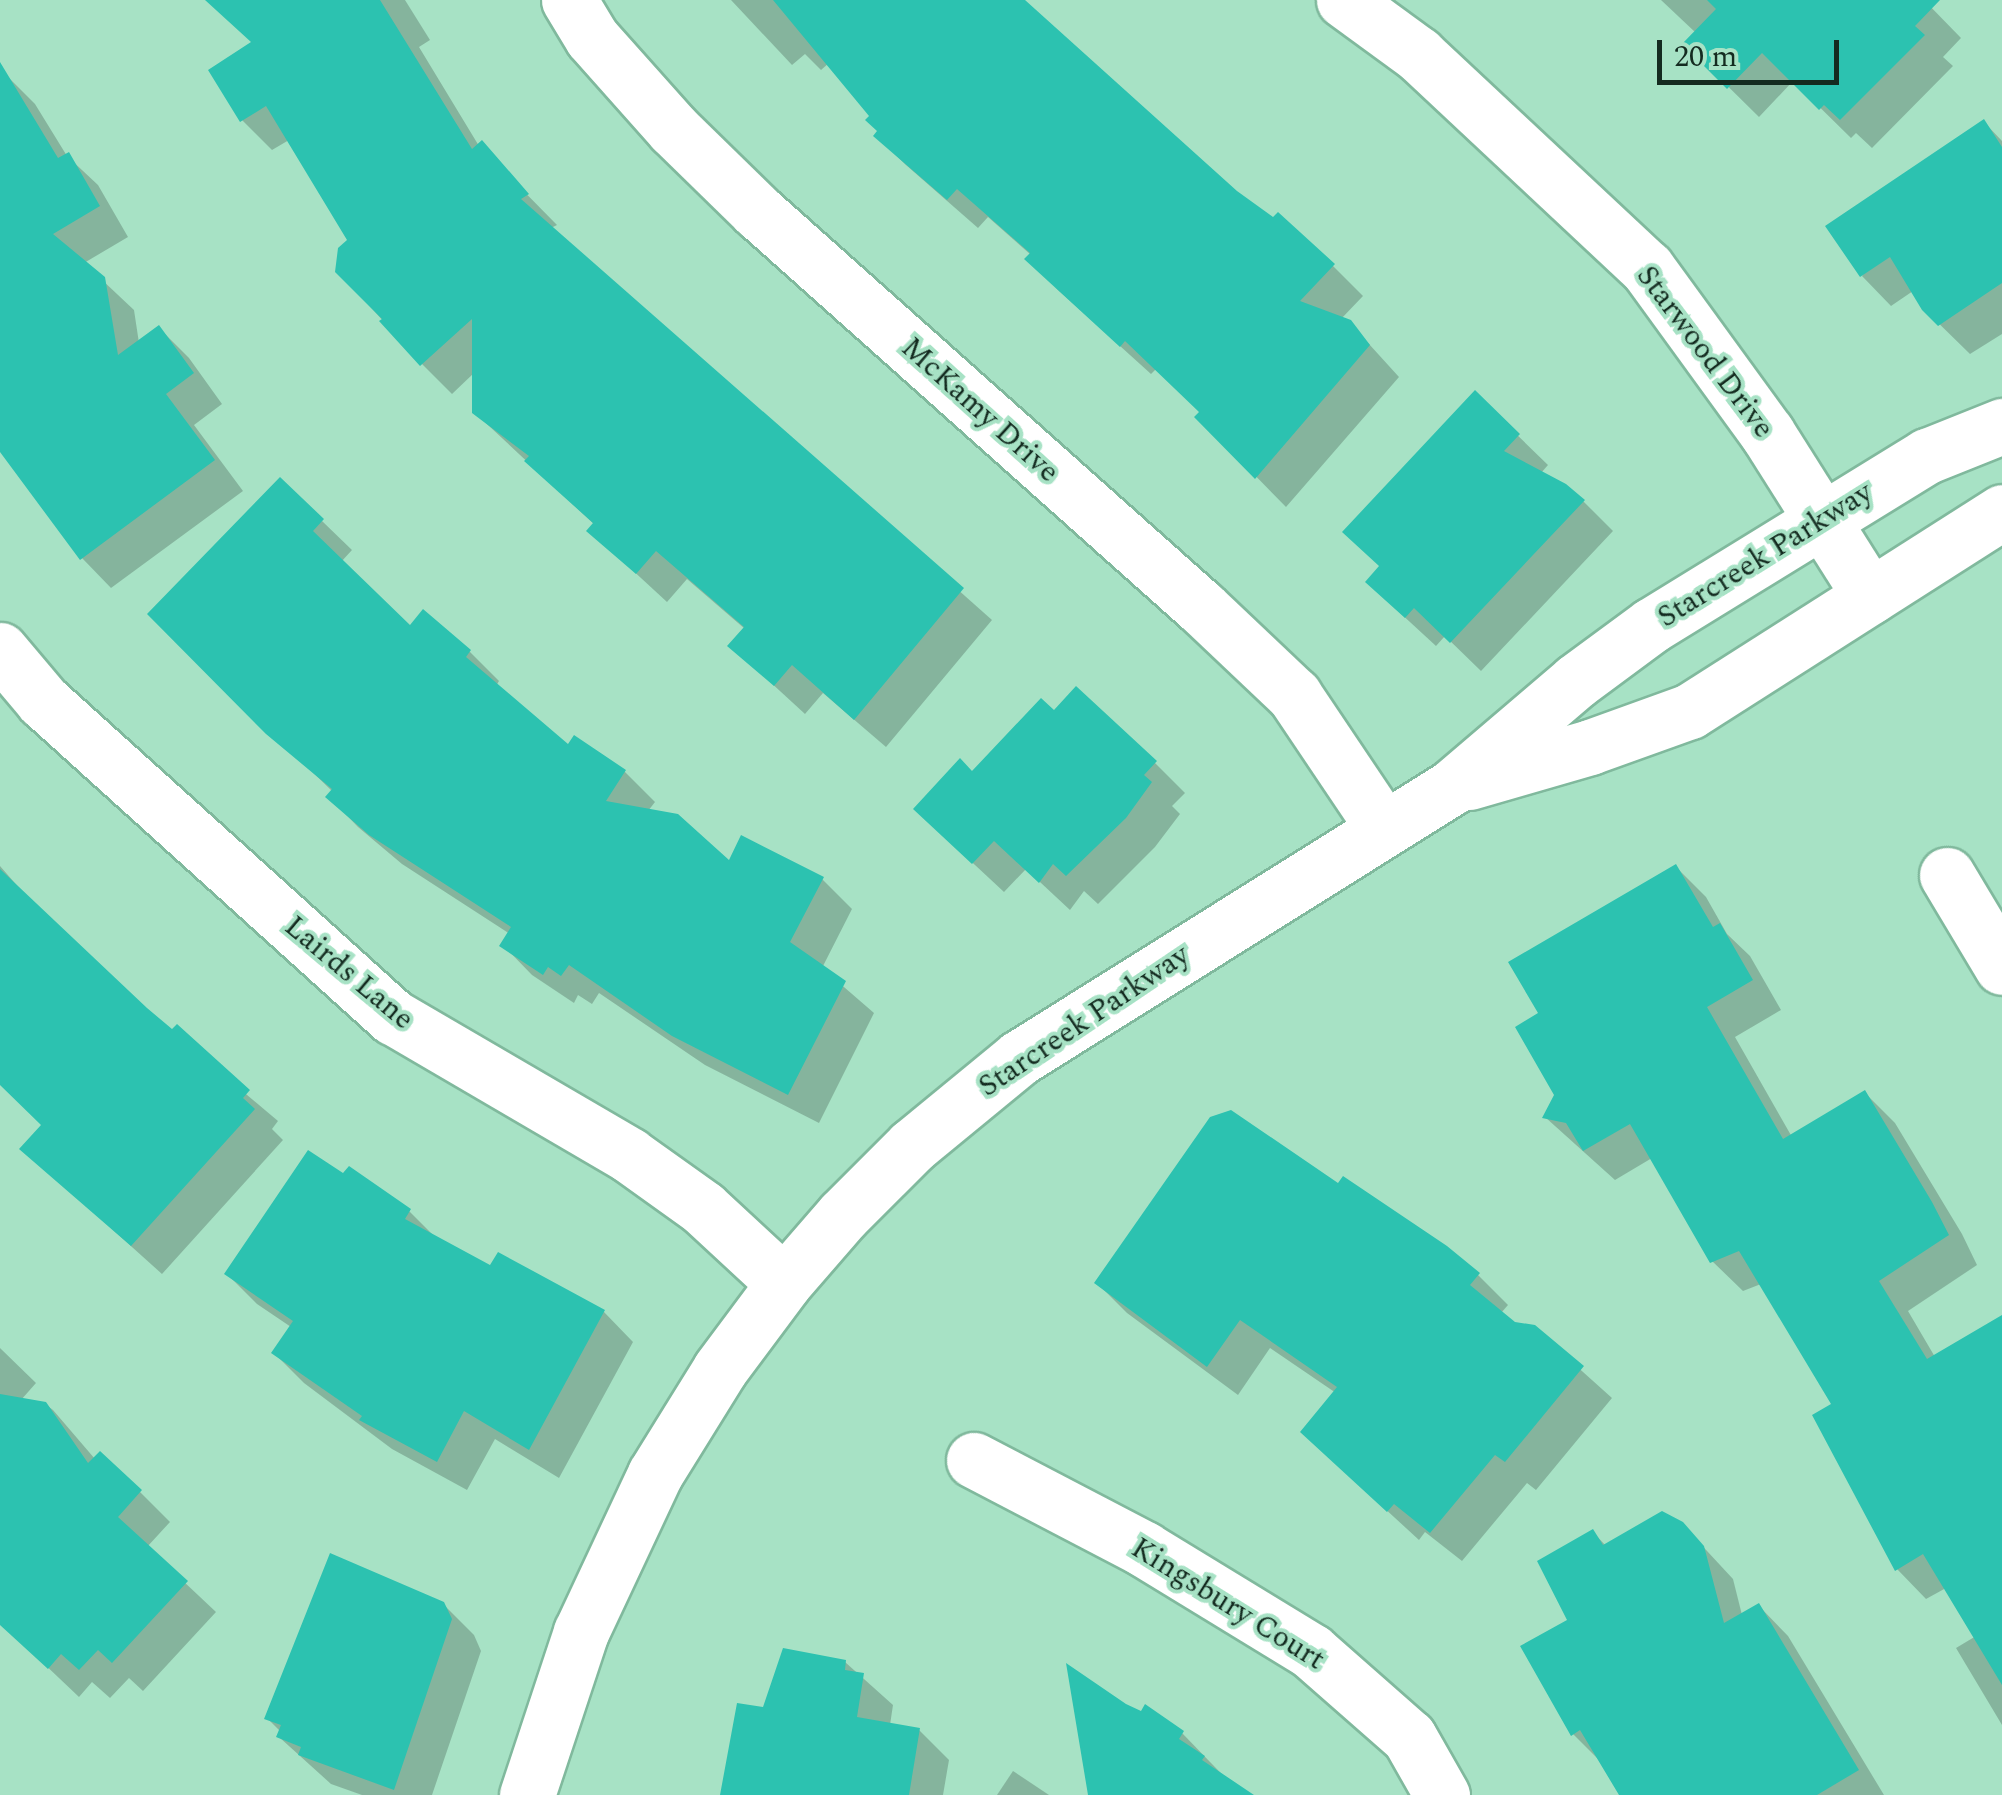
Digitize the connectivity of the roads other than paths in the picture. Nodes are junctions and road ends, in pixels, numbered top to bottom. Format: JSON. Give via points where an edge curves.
{"nodes":[{"id":1,"x":570,"y":0,"type":"edge"},
{"id":2,"x":1344,"y":0,"type":"edge"},
{"id":3,"x":1384,"y":0,"type":"edge"},
{"id":4,"x":1418,"y":54,"type":"junction"},
{"id":5,"x":2002,"y":426,"type":"edge"},
{"id":6,"x":2002,"y":512,"type":"edge"},
{"id":7,"x":1822,"y":520,"type":"junction"},
{"id":8,"x":1870,"y":596,"type":"junction"},
{"id":9,"x":0,"y":650,"type":"edge"},
{"id":10,"x":1452,"y":786,"type":"junction"},
{"id":11,"x":1382,"y":826,"type":"junction"},
{"id":12,"x":1947,"y":875,"type":"dead end"},
{"id":13,"x":2002,"y":967,"type":"edge"},
{"id":14,"x":784,"y":1283,"type":"junction"},
{"id":15,"x":974,"y":1460,"type":"dead end"},
{"id":16,"x":527,"y":1795,"type":"edge"},
{"id":17,"x":1442,"y":1795,"type":"edge"}],
"edges":[{"from":1,"to":11,"type":"street","name":"McKamy Drive","via":[[592,38],[662,117],[757,211],[1294,695]]},
{"from":2,"to":4,"type":"street","name":"Starwood Drive"},
{"from":3,"to":4,"type":"street","name":"Starwood Drive"},
{"from":4,"to":7,"type":"street","name":"Starwood Drive","via":[[1646,268]]},
{"from":5,"to":7,"type":"street","name":"Starcreek Parkway","via":[[1927,456]]},
{"from":6,"to":8,"type":"street","name":"Starcreek Parkway"},
{"from":7,"to":8,"type":"street","name":"Starwood Drive"},
{"from":7,"to":10,"type":"street","name":"Starcreek Parkway","via":[[1652,625]]},
{"from":8,"to":10,"type":"street","name":"Starcreek Parkway","via":[[1690,711]]},
{"from":9,"to":14,"type":"street","name":"Lairds Lane","via":[[43,701],[393,1016],[628,1155],[703,1208]]},
{"from":10,"to":11,"type":"street","name":"Starcreek Parkway"},
{"from":11,"to":14,"type":"street","name":"Starcreek Parkway","via":[[1019,1058],[912,1146]]},
{"from":12,"to":13,"type":"street"},
{"from":14,"to":16,"type":"street","name":"Starcreek Parkway","via":[[655,1474],[581,1632]]},
{"from":15,"to":17,"type":"street","name":"Kingsbury Court","via":[[1144,1549],[1312,1651],[1409,1737]]}]}
